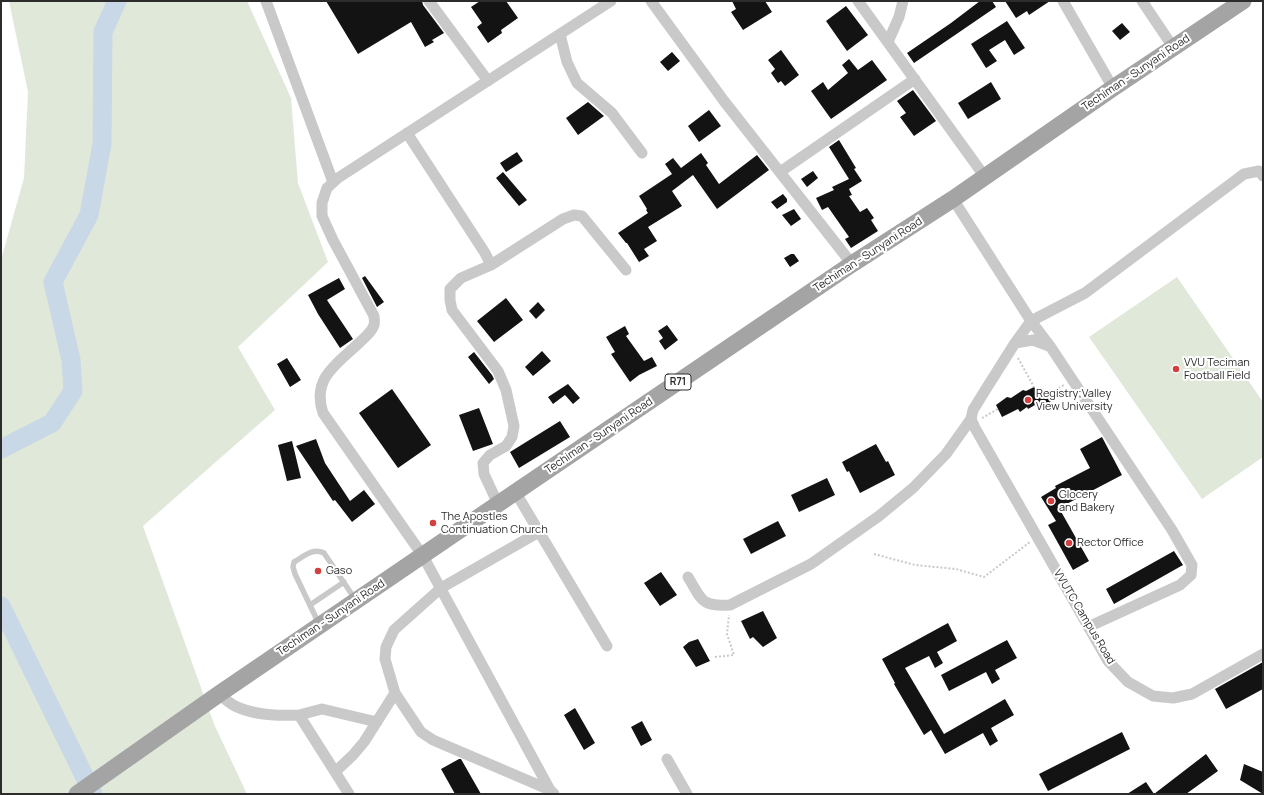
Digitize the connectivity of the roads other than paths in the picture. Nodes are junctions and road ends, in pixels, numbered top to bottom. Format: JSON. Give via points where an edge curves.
{"nodes":[{"id":1,"x":266,"y":1,"type":"edge"},
{"id":2,"x":429,"y":1,"type":"edge"},
{"id":3,"x":611,"y":1,"type":"edge"},
{"id":4,"x":651,"y":1,"type":"edge"},
{"id":5,"x":903,"y":1,"type":"edge"},
{"id":6,"x":1063,"y":1,"type":"edge"},
{"id":7,"x":1142,"y":1,"type":"edge"},
{"id":8,"x":1243,"y":1,"type":"edge"},
{"id":9,"x":859,"y":2,"type":"edge"},
{"id":10,"x":560,"y":34,"type":"junction"},
{"id":11,"x":888,"y":42,"type":"junction"},
{"id":12,"x":1173,"y":47,"type":"junction"},
{"id":13,"x":915,"y":79,"type":"junction"},
{"id":14,"x":488,"y":81,"type":"junction"},
{"id":15,"x":1113,"y":88,"type":"junction"},
{"id":16,"x":407,"y":133,"type":"junction"},
{"id":17,"x":642,"y":153,"type":"dead end"},
{"id":18,"x":780,"y":172,"type":"junction"},
{"id":19,"x":1262,"y":172,"type":"edge"},
{"id":20,"x":986,"y":177,"type":"junction"},
{"id":21,"x":333,"y":182,"type":"junction"},
{"id":22,"x":953,"y":199,"type":"junction"},
{"id":23,"x":852,"y":264,"type":"junction"},
{"id":24,"x":491,"y":265,"type":"junction"},
{"id":25,"x":626,"y":270,"type":"dead end"},
{"id":26,"x":1031,"y":321,"type":"junction"},
{"id":27,"x":1014,"y":345,"type":"junction"},
{"id":28,"x":1050,"y":346,"type":"junction"},
{"id":29,"x":971,"y":419,"type":"junction"},
{"id":30,"x":516,"y":493,"type":"junction"},
{"id":31,"x":498,"y":504,"type":"junction"},
{"id":32,"x":539,"y":532,"type":"junction"},
{"id":33,"x":423,"y":556,"type":"junction"},
{"id":34,"x":688,"y":577,"type":"dead end"},
{"id":35,"x":344,"y":582,"type":"junction"},
{"id":36,"x":441,"y":588,"type":"junction"},
{"id":37,"x":356,"y":601,"type":"junction"},
{"id":38,"x":310,"y":605,"type":"junction"},
{"id":39,"x":320,"y":626,"type":"junction"},
{"id":40,"x":1088,"y":627,"type":"junction"},
{"id":41,"x":607,"y":646,"type":"dead end"},
{"id":42,"x":1263,"y":654,"type":"edge"},
{"id":43,"x":219,"y":694,"type":"junction"},
{"id":44,"x":395,"y":694,"type":"junction"},
{"id":45,"x":300,"y":715,"type":"junction"},
{"id":46,"x":377,"y":722,"type":"junction"},
{"id":47,"x":668,"y":759,"type":"dead end"},
{"id":48,"x":335,"y":772,"type":"junction"},
{"id":49,"x":552,"y":792,"type":"edge"},
{"id":50,"x":77,"y":794,"type":"edge"},
{"id":51,"x":348,"y":794,"type":"edge"},
{"id":52,"x":687,"y":794,"type":"edge"}],
"edges":[{"from":1,"to":21,"type":"street"},
{"from":2,"to":14,"type":"street"},
{"from":3,"to":10,"type":"street"},
{"from":4,"to":18,"type":"street"},
{"from":5,"to":11,"type":"street"},
{"from":6,"to":15,"type":"street"},
{"from":7,"to":12,"type":"street"},
{"from":8,"to":12,"type":"main road","name":"Techiman - Sunyani Road","number":"R71"},
{"from":9,"to":11,"type":"street"},
{"from":10,"to":14,"type":"street"},
{"from":10,"to":17,"type":"street","via":[[567,62],[577,83],[612,113]]},
{"from":11,"to":13,"type":"street"},
{"from":12,"to":15,"type":"main road","name":"Techiman - Sunyani Road","number":"R71"},
{"from":13,"to":18,"type":"street"},
{"from":13,"to":20,"type":"street"},
{"from":14,"to":16,"type":"street"},
{"from":15,"to":20,"type":"main road","name":"Techiman - Sunyani Road","number":"R71"},
{"from":16,"to":21,"type":"street"},
{"from":16,"to":24,"type":"street"},
{"from":18,"to":23,"type":"street"},
{"from":19,"to":26,"type":"street","via":[[1244,174],[1085,292]]},
{"from":20,"to":22,"type":"main road","name":"Techiman - Sunyani Road","number":"R71"},
{"from":21,"to":33,"type":"street","via":[[327,188],[322,203],[322,216],[374,316],[374,325],[368,335],[326,374],[319,403],[323,413]]},
{"from":22,"to":23,"type":"main road","name":"Techiman - Sunyani Road","number":"R71"},
{"from":22,"to":26,"type":"street"},
{"from":23,"to":30,"type":"main road","name":"Techiman - Sunyani Road","number":"R71"},
{"from":24,"to":25,"type":"street","via":[[563,219],[582,216]]},
{"from":24,"to":31,"type":"street","via":[[461,278],[450,289],[450,300],[452,310],[498,370],[506,390],[514,426],[512,437],[506,446],[490,455],[483,463],[484,474]]},
{"from":26,"to":27,"type":"street"},
{"from":26,"to":28,"type":"street"},
{"from":27,"to":28,"type":"street","via":[[1033,340]]},
{"from":27,"to":29,"type":"street","via":[[973,410]]},
{"from":28,"to":40,"type":"street","via":[[1172,530],[1192,565],[1191,575],[1180,585]]},
{"from":29,"to":34,"type":"street","via":[[946,454],[913,488],[879,516],[811,564],[730,606],[715,606],[703,602]]},
{"from":29,"to":40,"type":"street","name":"VVUTC Campus Road"},
{"from":30,"to":31,"type":"main road","name":"Techiman - Sunyani Road","number":"R71"},
{"from":30,"to":32,"type":"street"},
{"from":31,"to":33,"type":"main road","name":"Techiman - Sunyani Road","number":"R71"},
{"from":32,"to":36,"type":"street"},
{"from":32,"to":41,"type":"street"},
{"from":33,"to":36,"type":"street"},
{"from":33,"to":37,"type":"main road","name":"Techiman - Sunyani Road","number":"R71"},
{"from":35,"to":37,"type":"lane"},
{"from":35,"to":38,"type":"lane"},
{"from":35,"to":38,"type":"lane","via":[[324,553],[319,550],[294,562],[292,568]]},
{"from":36,"to":44,"type":"street","via":[[394,630],[386,647],[385,659]]},
{"from":36,"to":49,"type":"street"},
{"from":37,"to":39,"type":"main road","name":"Techiman - Sunyani Road","number":"R71"},
{"from":38,"to":39,"type":"lane"},
{"from":39,"to":43,"type":"main road","name":"Techiman - Sunyani Road","number":"R71"},
{"from":40,"to":42,"type":"street","name":"VVUTC Campus Road","via":[[1108,662],[1128,682],[1153,696],[1173,698],[1192,694]]},
{"from":43,"to":45,"type":"street","via":[[235,706],[253,712],[278,716]]},
{"from":43,"to":50,"type":"main road","name":"Techiman - Sunyani Road","number":"R71"},
{"from":44,"to":46,"type":"street"},
{"from":44,"to":49,"type":"street","via":[[421,732],[433,740]]},
{"from":45,"to":46,"type":"street","via":[[322,709]]},
{"from":45,"to":48,"type":"street"},
{"from":46,"to":48,"type":"street","via":[[364,742]]},
{"from":47,"to":52,"type":"street"},
{"from":48,"to":51,"type":"street"}]}
